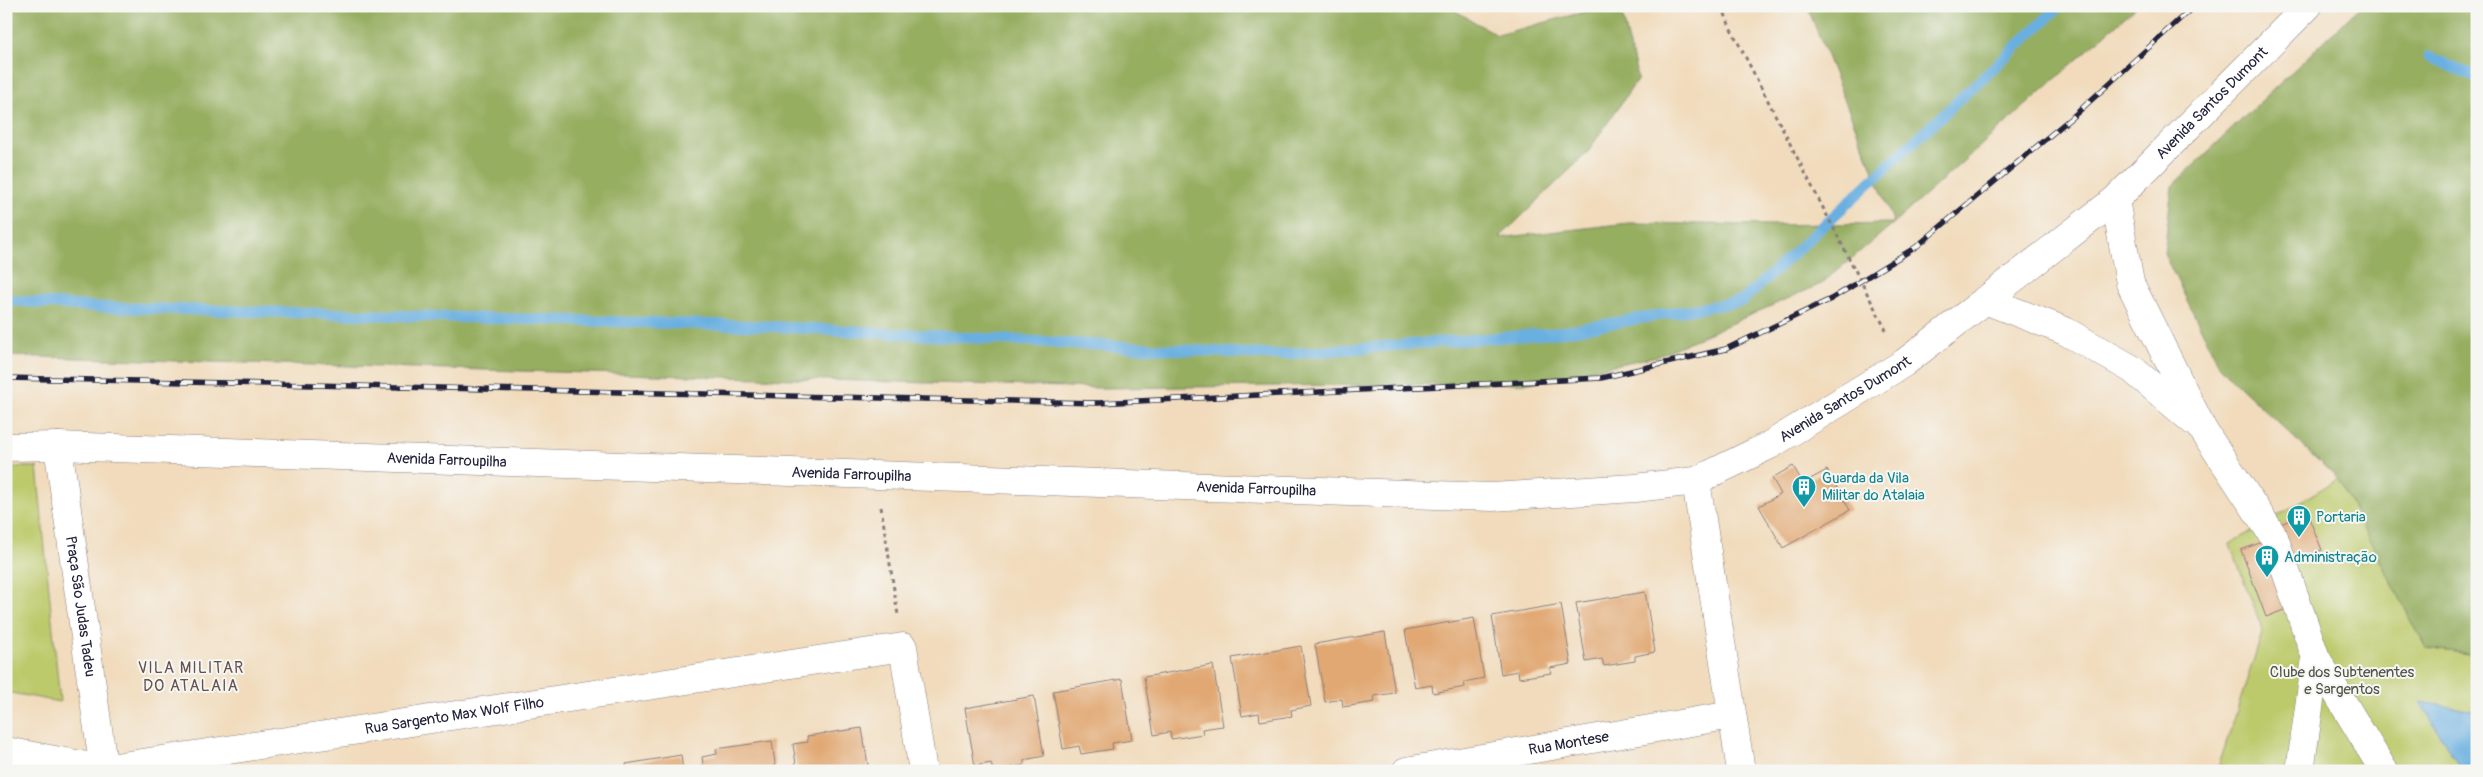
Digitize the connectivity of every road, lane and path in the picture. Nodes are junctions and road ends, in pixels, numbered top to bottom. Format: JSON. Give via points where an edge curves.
{"nodes":[{"id":1,"x":1722,"y":6,"type":"edge"},
{"id":2,"x":2308,"y":6,"type":"edge"},
{"id":3,"x":2115,"y":200,"type":"junction"},
{"id":4,"x":1984,"y":300,"type":"junction"},
{"id":5,"x":1904,"y":363,"type":"junction"},
{"id":6,"x":2203,"y":430,"type":"junction"},
{"id":7,"x":58,"y":446,"type":"junction"},
{"id":8,"x":6,"y":447,"type":"edge"},
{"id":9,"x":876,"y":475,"type":"junction"},
{"id":10,"x":1696,"y":481,"type":"junction"},
{"id":11,"x":904,"y":648,"type":"junction"},
{"id":12,"x":2316,"y":658,"type":"junction"},
{"id":13,"x":1732,"y":715,"type":"junction"},
{"id":14,"x":6,"y":751,"type":"edge"},
{"id":15,"x":103,"y":770,"type":"edge"},
{"id":16,"x":923,"y":771,"type":"edge"},
{"id":17,"x":1406,"y":771,"type":"edge"},
{"id":18,"x":1741,"y":771,"type":"edge"},
{"id":19,"x":2300,"y":771,"type":"edge"},
{"id":20,"x":2384,"y":771,"type":"edge"}],
"edges":[{"from":1,"to":5,"type":"path"},
{"from":2,"to":3,"type":"street","name":"Avenida Santos Dumont"},
{"from":3,"to":4,"type":"street","name":"Avenida Santos Dumont"},
{"from":3,"to":6,"type":"street","via":[[2130,283]]},
{"from":4,"to":5,"type":"street","name":"Avenida Santos Dumont"},
{"from":4,"to":6,"type":"street","via":[[2065,331],[2132,369]]},
{"from":5,"to":10,"type":"street","name":"Avenida Santos Dumont","via":[[1770,445]]},
{"from":6,"to":12,"type":"street","via":[[2274,537]]},
{"from":7,"to":8,"type":"street","name":"Avenida Farroupilha"},
{"from":7,"to":9,"type":"street","name":"Avenida Farroupilha"},
{"from":7,"to":15,"type":"street","name":"Praça São Judas Tadeu"},
{"from":9,"to":10,"type":"street","name":"Avenida Farroupilha","via":[[1492,497]]},
{"from":9,"to":11,"type":"path"},
{"from":10,"to":13,"type":"street"},
{"from":11,"to":15,"type":"street","name":"Rua Sargento Max Wolf Filho"},
{"from":11,"to":16,"type":"street"},
{"from":12,"to":19,"type":"street"},
{"from":12,"to":20,"type":"street"},
{"from":13,"to":17,"type":"street","name":"Rua Montese"},
{"from":13,"to":18,"type":"street"},
{"from":14,"to":15,"type":"street","name":"Rua Sargento Max Wolf Filho"}]}
